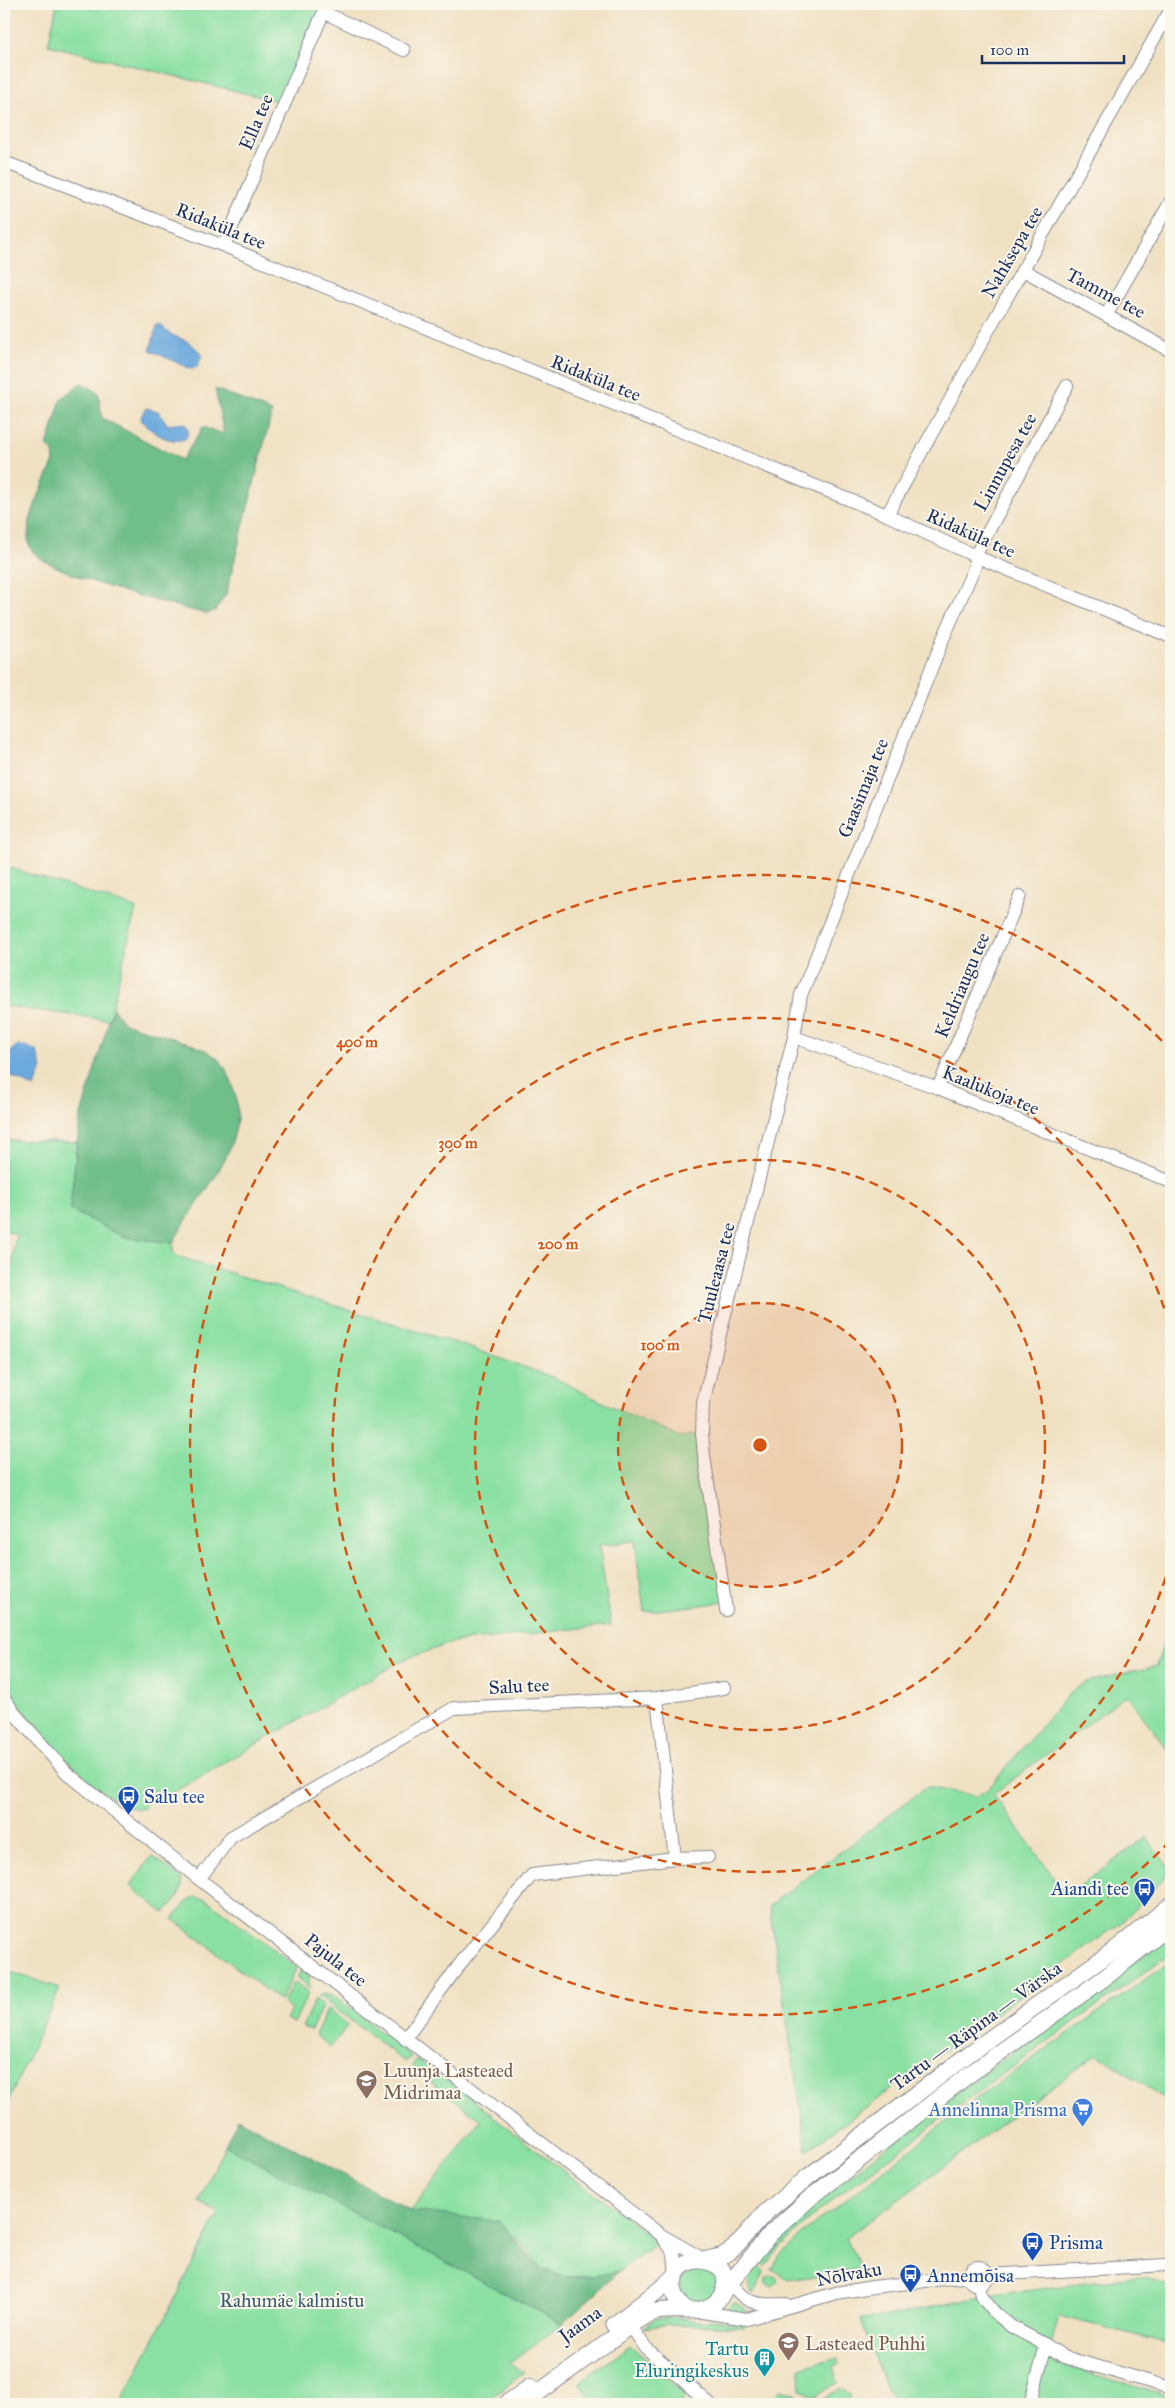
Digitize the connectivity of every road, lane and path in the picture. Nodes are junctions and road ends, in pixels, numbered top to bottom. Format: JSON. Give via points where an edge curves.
{"nodes":[{"id":1,"x":325,"y":8,"type":"edge"},
{"id":2,"x":1171,"y":9,"type":"edge"},
{"id":3,"x":404,"y":50,"type":"dead end"},
{"id":4,"x":4,"y":162,"type":"edge"},
{"id":5,"x":1171,"y":201,"type":"edge"},
{"id":6,"x":224,"y":246,"type":"junction"},
{"id":7,"x":1023,"y":270,"type":"junction"},
{"id":8,"x":1107,"y":314,"type":"junction"},
{"id":9,"x":1171,"y":351,"type":"edge"},
{"id":10,"x":1067,"y":386,"type":"dead end"},
{"id":11,"x":887,"y":515,"type":"junction"},
{"id":12,"x":975,"y":556,"type":"junction"},
{"id":13,"x":1171,"y":637,"type":"edge"},
{"id":14,"x":1020,"y":896,"type":"dead end"},
{"id":15,"x":794,"y":1037,"type":"junction"},
{"id":16,"x":938,"y":1088,"type":"junction"},
{"id":17,"x":1171,"y":1182,"type":"edge"},
{"id":18,"x":726,"y":1610,"type":"dead end"},
{"id":19,"x":724,"y":1688,"type":"dead end"},
{"id":20,"x":4,"y":1698,"type":"edge"},
{"id":21,"x":657,"y":1698,"type":"junction"},
{"id":22,"x":708,"y":1857,"type":"dead end"},
{"id":23,"x":675,"y":1858,"type":"junction"},
{"id":24,"x":199,"y":1879,"type":"junction"},
{"id":25,"x":1171,"y":1905,"type":"edge"},
{"id":26,"x":1171,"y":1925,"type":"edge"},
{"id":27,"x":405,"y":2039,"type":"junction"},
{"id":28,"x":661,"y":2235,"type":"junction"},
{"id":29,"x":705,"y":2260,"type":"junction"},
{"id":30,"x":1169,"y":2265,"type":"edge"},
{"id":31,"x":676,"y":2274,"type":"junction"},
{"id":32,"x":978,"y":2279,"type":"junction"},
{"id":33,"x":727,"y":2282,"type":"junction"},
{"id":34,"x":796,"y":2304,"type":"junction"},
{"id":35,"x":690,"y":2310,"type":"junction"},
{"id":36,"x":630,"y":2325,"type":"junction"},
{"id":37,"x":1046,"y":2345,"type":"junction"},
{"id":38,"x":1171,"y":2388,"type":"edge"},
{"id":39,"x":506,"y":2404,"type":"edge"},
{"id":40,"x":523,"y":2404,"type":"edge"},
{"id":41,"x":710,"y":2404,"type":"edge"},
{"id":42,"x":1030,"y":2404,"type":"edge"}],
"edges":[{"from":1,"to":3,"type":"street","name":"Ella tee"},
{"from":1,"to":6,"type":"street","name":"Ella tee"},
{"from":2,"to":7,"type":"street","name":"Nahksepa tee"},
{"from":4,"to":6,"type":"street","name":"Ridaküla tee"},
{"from":5,"to":8,"type":"street"},
{"from":6,"to":11,"type":"street","name":"Ridaküla tee"},
{"from":7,"to":8,"type":"street","name":"Tamme tee"},
{"from":7,"to":11,"type":"street","name":"Nahksepa tee"},
{"from":8,"to":9,"type":"street","name":"Tamme tee"},
{"from":10,"to":12,"type":"street","name":"Linnupesa tee"},
{"from":11,"to":12,"type":"street","name":"Ridaküla tee"},
{"from":12,"to":13,"type":"street","name":"Ridaküla tee"},
{"from":12,"to":15,"type":"street","name":"Gaasimaja tee","via":[[975,566],[801,995]]},
{"from":14,"to":16,"type":"street","name":"Keldriaugu tee"},
{"from":15,"to":16,"type":"street","name":"Kaalukoja tee"},
{"from":15,"to":18,"type":"street","name":"Tuuleaasa tee","via":[[703,1403],[704,1455]]},
{"from":16,"to":17,"type":"street","name":"Kaalukoja tee"},
{"from":19,"to":21,"type":"street","name":"Salu tee"},
{"from":20,"to":24,"type":"street","name":"Pajula tee","via":[[67,1774]]},
{"from":21,"to":23,"type":"street"},
{"from":21,"to":24,"type":"street","name":"Salu tee","via":[[454,1708],[231,1837]]},
{"from":22,"to":23,"type":"street"},
{"from":23,"to":27,"type":"street","via":[[532,1875]]},
{"from":24,"to":27,"type":"street","name":"Pajula tee"},
{"from":25,"to":29,"type":"main road","name":"Tartu — Räpina — Värska","via":[[805,2180],[765,2213],[733,2249]]},
{"from":26,"to":33,"type":"main road","name":"Tartu — Räpina — Värska","via":[[1115,1970],[967,2076],[810,2198],[771,2233]]},
{"from":27,"to":28,"type":"street","name":"Pajula tee"},
{"from":28,"to":29,"type":"street"},
{"from":28,"to":31,"type":"street","via":[[674,2253]]},
{"from":29,"to":31,"type":"main road","via":[[691,2260]]},
{"from":29,"to":33,"type":"main road","via":[[721,2268]]},
{"from":30,"to":32,"type":"street","name":"Nõlvaku"},
{"from":31,"to":35,"type":"main road","via":[[675,2299]]},
{"from":31,"to":39,"type":"main road","name":"Jaama","via":[[640,2305]]},
{"from":32,"to":34,"type":"street","name":"Nõlvaku","via":[[874,2287]]},
{"from":32,"to":37,"type":"street","via":[[981,2296],[994,2312],[1012,2327]]},
{"from":33,"to":34,"type":"street","name":"Nõlvaku","via":[[752,2303]]},
{"from":33,"to":35,"type":"main road","via":[[713,2304]]},
{"from":34,"to":35,"type":"street","name":"Nõlvaku","via":[[747,2319]]},
{"from":35,"to":36,"type":"main road","name":"Jaama","via":[[653,2313]]},
{"from":36,"to":40,"type":"main road","name":"Jaama"},
{"from":36,"to":41,"type":"street","via":[[646,2348]]},
{"from":37,"to":38,"type":"street","via":[[1064,2357]]},
{"from":37,"to":42,"type":"street"}]}
